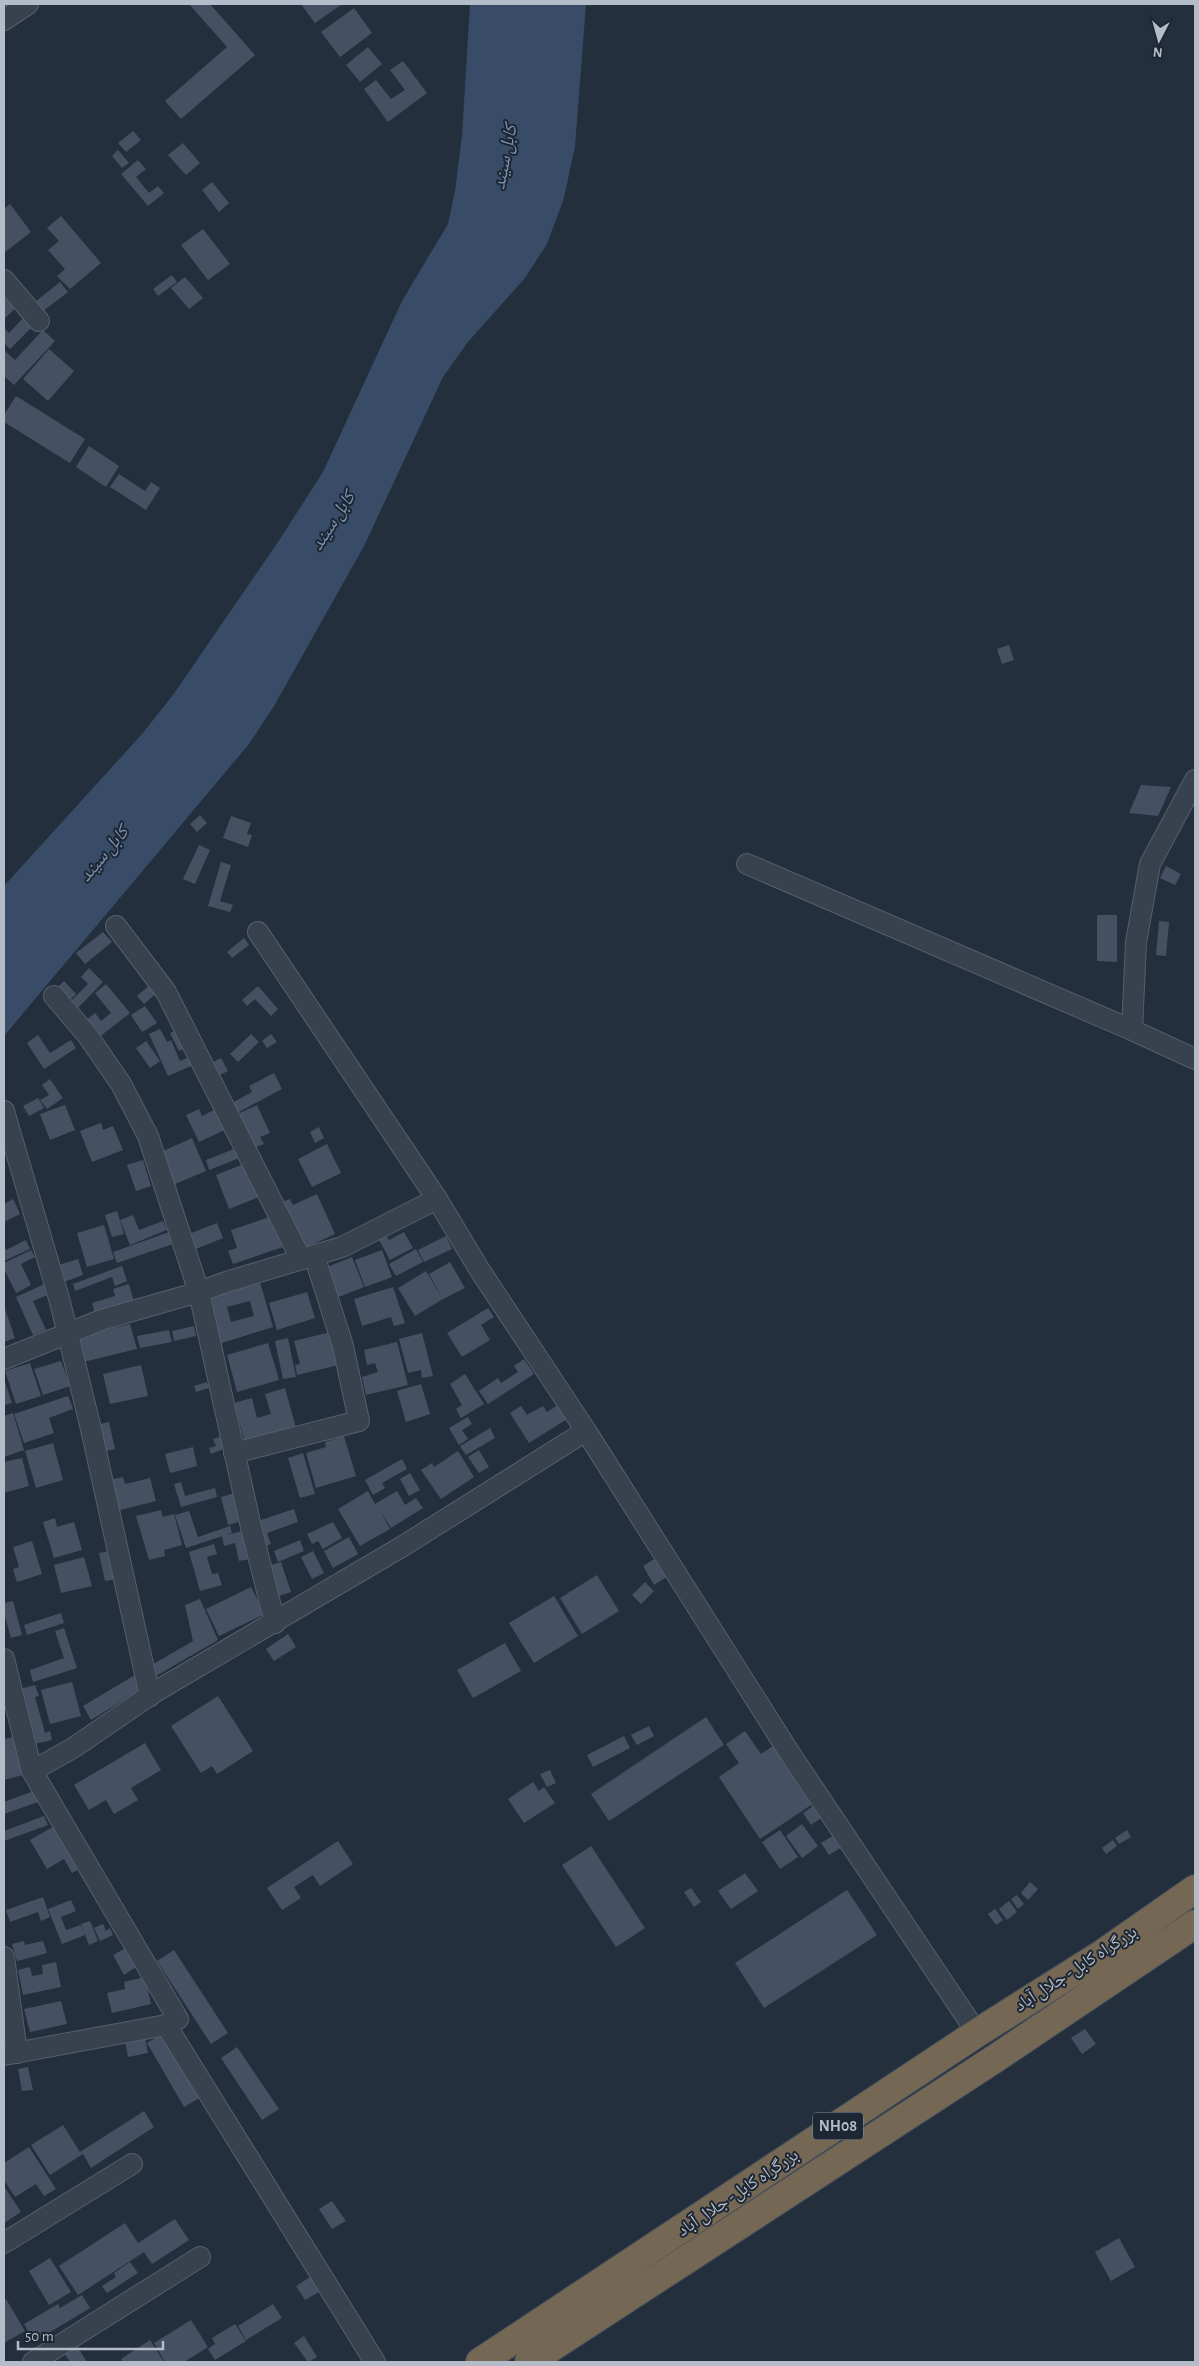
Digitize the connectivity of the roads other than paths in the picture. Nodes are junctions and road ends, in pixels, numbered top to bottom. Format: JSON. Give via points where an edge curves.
{"nodes":[{"id":1,"x":28,"y":4,"type":"edge"},
{"id":2,"x":4,"y":20,"type":"edge"},
{"id":3,"x":4,"y":280,"type":"edge"},
{"id":4,"x":39,"y":321,"type":"dead end"},
{"id":5,"x":1195,"y":780,"type":"edge"},
{"id":6,"x":747,"y":864,"type":"dead end"},
{"id":7,"x":116,"y":926,"type":"dead end"},
{"id":8,"x":258,"y":932,"type":"dead end"},
{"id":9,"x":54,"y":996,"type":"dead end"},
{"id":10,"x":1132,"y":1030,"type":"junction"},
{"id":11,"x":1195,"y":1059,"type":"edge"},
{"id":12,"x":4,"y":1111,"type":"edge"},
{"id":13,"x":437,"y":1199,"type":"junction"},
{"id":14,"x":307,"y":1257,"type":"junction"},
{"id":15,"x":199,"y":1292,"type":"junction"},
{"id":16,"x":67,"y":1334,"type":"junction"},
{"id":17,"x":4,"y":1358,"type":"edge"},
{"id":18,"x":586,"y":1431,"type":"junction"},
{"id":19,"x":234,"y":1453,"type":"junction"},
{"id":20,"x":275,"y":1623,"type":"junction"},
{"id":21,"x":4,"y":1659,"type":"edge"},
{"id":22,"x":150,"y":1696,"type":"junction"},
{"id":23,"x":32,"y":1771,"type":"junction"},
{"id":24,"x":1195,"y":1889,"type":"edge"},
{"id":25,"x":1195,"y":1924,"type":"edge"},
{"id":26,"x":4,"y":1957,"type":"edge"},
{"id":27,"x":166,"y":2025,"type":"junction"},
{"id":28,"x":977,"y":2033,"type":"junction"},
{"id":29,"x":10,"y":2054,"type":"edge"},
{"id":30,"x":132,"y":2164,"type":"dead end"},
{"id":31,"x":4,"y":2243,"type":"edge"},
{"id":32,"x":200,"y":2257,"type":"dead end"},
{"id":33,"x":33,"y":2362,"type":"edge"},
{"id":34,"x":375,"y":2362,"type":"edge"},
{"id":35,"x":480,"y":2362,"type":"edge"},
{"id":36,"x":529,"y":2362,"type":"edge"}],
"edges":[{"from":1,"to":2,"type":"street"},
{"from":3,"to":4,"type":"street"},
{"from":5,"to":10,"type":"street","via":[[1150,864],[1136,942]]},
{"from":6,"to":10,"type":"street"},
{"from":7,"to":14,"type":"street","via":[[166,992]]},
{"from":8,"to":13,"type":"street"},
{"from":9,"to":15,"type":"street","via":[[88,1036],[121,1084],[148,1136]]},
{"from":10,"to":11,"type":"street"},
{"from":12,"to":16,"type":"street"},
{"from":13,"to":14,"type":"street","via":[[342,1247]]},
{"from":13,"to":18,"type":"street"},
{"from":14,"to":15,"type":"street"},
{"from":14,"to":19,"type":"street","via":[[343,1346],[359,1421]]},
{"from":15,"to":16,"type":"street","via":[[101,1320]]},
{"from":15,"to":19,"type":"street"},
{"from":16,"to":17,"type":"street"},
{"from":16,"to":22,"type":"street"},
{"from":18,"to":20,"type":"street"},
{"from":18,"to":28,"type":"street","via":[[789,1752]]},
{"from":19,"to":20,"type":"street"},
{"from":20,"to":22,"type":"street"},
{"from":21,"to":23,"type":"street"},
{"from":22,"to":23,"type":"street","via":[[73,1748]]},
{"from":23,"to":27,"type":"street","via":[[178,2019]]},
{"from":24,"to":28,"type":"highway","name":"بزرگراه کابل- جلال آباد","number":"NH08","via":[[1102,1954]]},
{"from":25,"to":36,"type":"highway","name":"بزرگراه کابل- جلال آباد","number":"NH08","via":[[996,2058]]},
{"from":26,"to":29,"type":"street"},
{"from":27,"to":29,"type":"street"},
{"from":27,"to":34,"type":"street"},
{"from":28,"to":35,"type":"highway","name":"بزرگراه کابل- جلال آباد","number":"NH08"},
{"from":30,"to":31,"type":"street"},
{"from":32,"to":33,"type":"street"}]}
